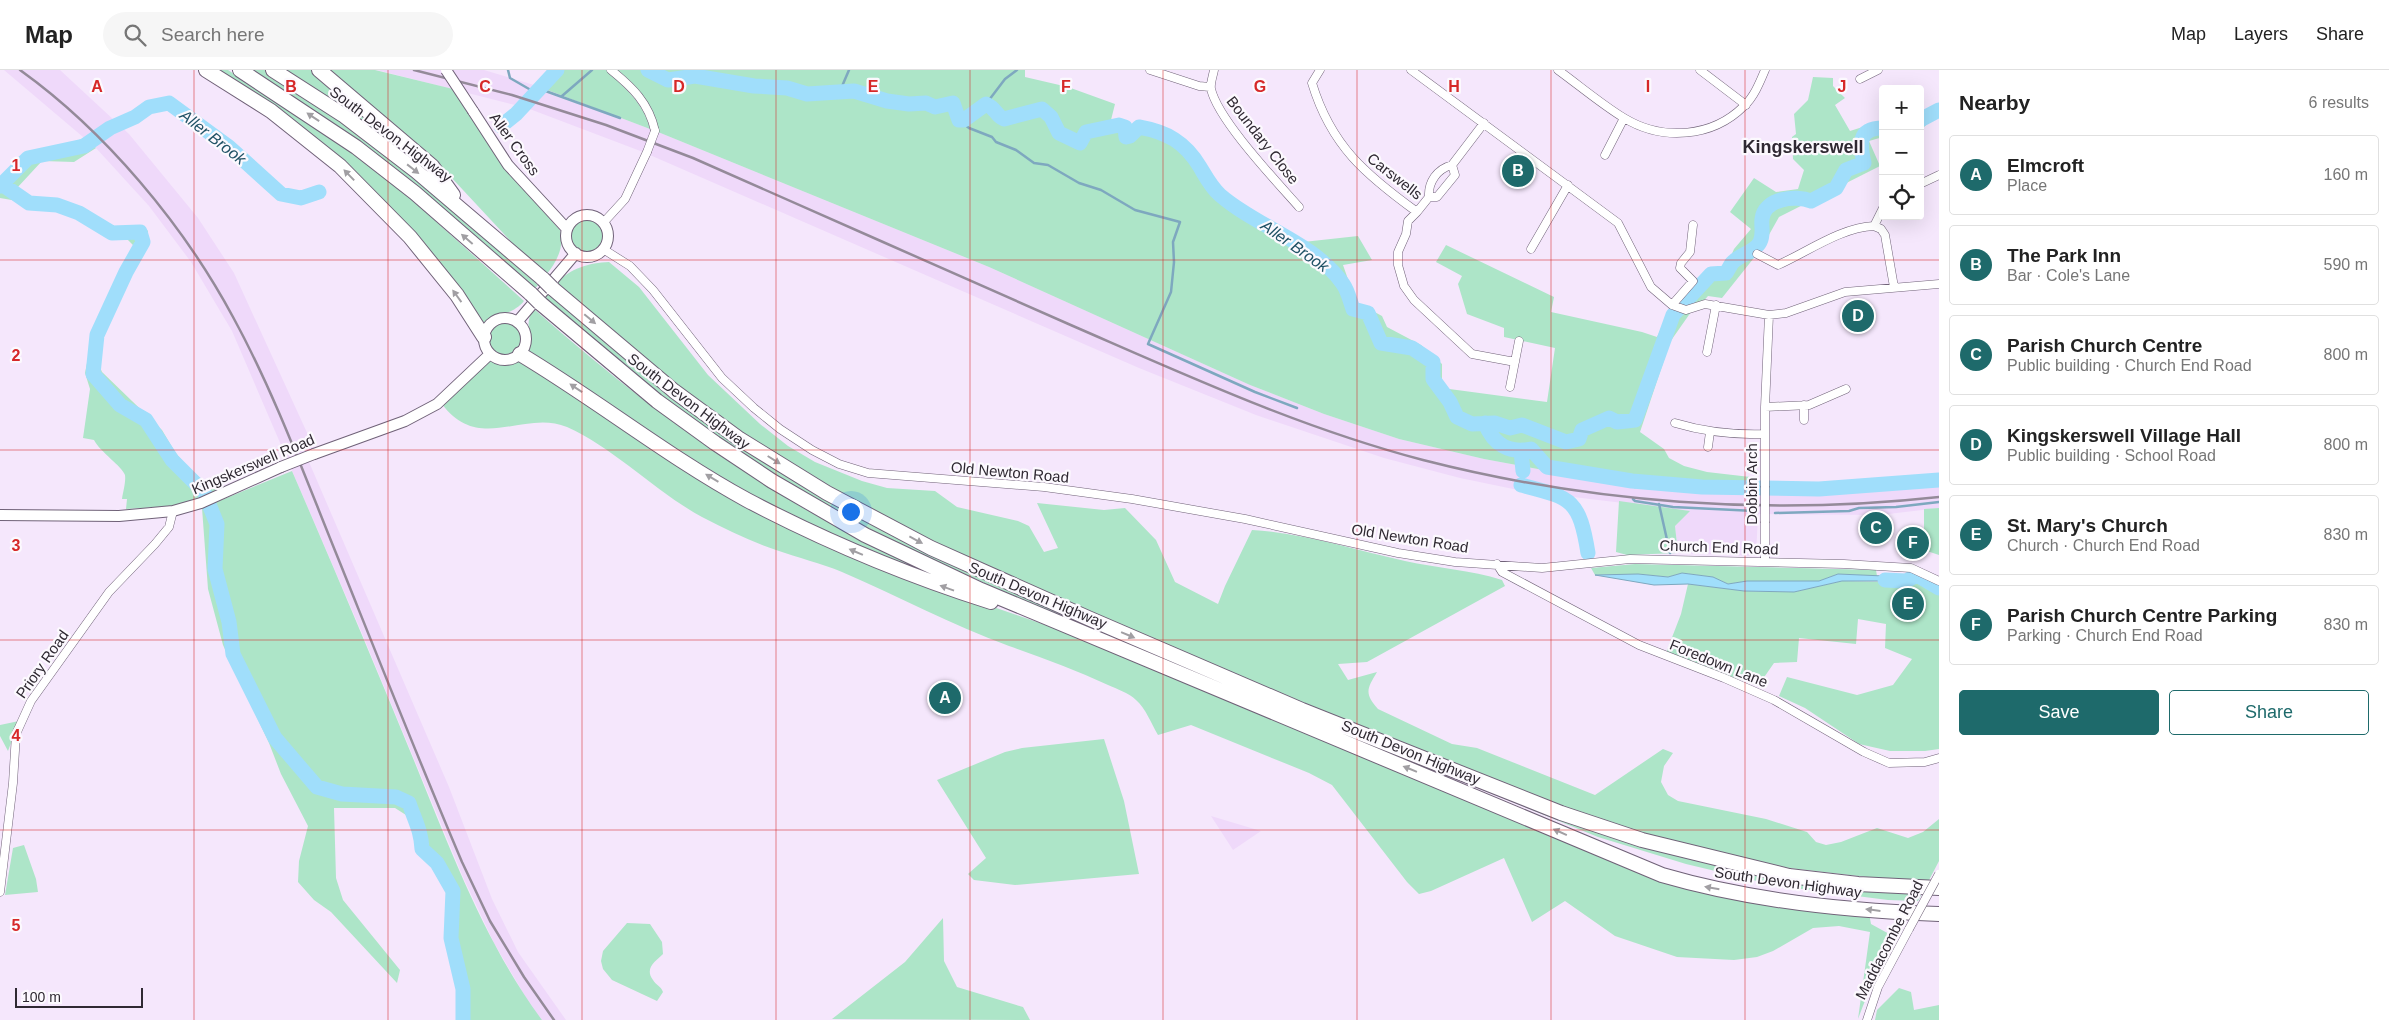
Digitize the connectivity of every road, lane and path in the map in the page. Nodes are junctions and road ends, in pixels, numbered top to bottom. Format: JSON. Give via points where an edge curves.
{"nodes":[{"id":1,"x":206,"y":70,"type":"edge"},
{"id":2,"x":240,"y":70,"type":"edge"},
{"id":3,"x":273,"y":70,"type":"edge"},
{"id":4,"x":319,"y":70,"type":"edge"},
{"id":5,"x":446,"y":70,"type":"edge"},
{"id":6,"x":611,"y":70,"type":"edge"},
{"id":7,"x":1150,"y":70,"type":"edge"},
{"id":8,"x":1214,"y":70,"type":"edge"},
{"id":9,"x":1320,"y":70,"type":"edge"},
{"id":10,"x":1411,"y":70,"type":"edge"},
{"id":11,"x":1558,"y":70,"type":"edge"},
{"id":12,"x":1700,"y":70,"type":"edge"},
{"id":13,"x":1765,"y":70,"type":"edge"},
{"id":14,"x":1878,"y":70,"type":"edge"},
{"id":15,"x":1860,"y":79,"type":"dead end"},
{"id":16,"x":1210,"y":87,"type":"junction"},
{"id":17,"x":1746,"y":105,"type":"junction"},
{"id":18,"x":1624,"y":118,"type":"junction"},
{"id":19,"x":1484,"y":123,"type":"junction"},
{"id":20,"x":1605,"y":155,"type":"dead end"},
{"id":21,"x":1452,"y":165,"type":"junction"},
{"id":22,"x":1939,"y":175,"type":"edge"},
{"id":23,"x":1924,"y":182,"type":"edge"},
{"id":24,"x":1568,"y":185,"type":"junction"},
{"id":25,"x":1429,"y":197,"type":"junction"},
{"id":26,"x":1299,"y":207,"type":"dead end"},
{"id":27,"x":1417,"y":212,"type":"junction"},
{"id":28,"x":467,"y":213,"type":"junction"},
{"id":29,"x":1879,"y":216,"type":"edge"},
{"id":30,"x":604,"y":222,"type":"junction"},
{"id":31,"x":1693,"y":224,"type":"dead end"},
{"id":32,"x":1874,"y":226,"type":"junction"},
{"id":33,"x":567,"y":229,"type":"junction"},
{"id":34,"x":603,"y":249,"type":"junction"},
{"id":35,"x":1531,"y":249,"type":"dead end"},
{"id":36,"x":576,"y":254,"type":"junction"},
{"id":37,"x":1757,"y":254,"type":"dead end"},
{"id":38,"x":1939,"y":284,"type":"edge"},
{"id":39,"x":1894,"y":287,"type":"junction"},
{"id":40,"x":1674,"y":305,"type":"junction"},
{"id":41,"x":1716,"y":305,"type":"junction"},
{"id":42,"x":1769,"y":315,"type":"junction"},
{"id":43,"x":518,"y":321,"type":"junction"},
{"id":44,"x":484,"y":336,"type":"junction"},
{"id":45,"x":1519,"y":341,"type":"dead end"},
{"id":46,"x":1707,"y":352,"type":"dead end"},
{"id":47,"x":490,"y":354,"type":"junction"},
{"id":48,"x":520,"y":354,"type":"junction"},
{"id":49,"x":1515,"y":362,"type":"junction"},
{"id":50,"x":1510,"y":387,"type":"dead end"},
{"id":51,"x":1846,"y":389,"type":"dead end"},
{"id":52,"x":1804,"y":405,"type":"junction"},
{"id":53,"x":1765,"y":407,"type":"junction"},
{"id":54,"x":1804,"y":420,"type":"dead end"},
{"id":55,"x":1675,"y":423,"type":"dead end"},
{"id":56,"x":1710,"y":432,"type":"junction"},
{"id":57,"x":1765,"y":434,"type":"junction"},
{"id":58,"x":1708,"y":447,"type":"dead end"},
{"id":59,"x":174,"y":511,"type":"junction"},
{"id":60,"x":0,"y":515,"type":"edge"},
{"id":61,"x":1765,"y":562,"type":"junction"},
{"id":62,"x":1497,"y":564,"type":"junction"},
{"id":63,"x":1939,"y":581,"type":"edge"},
{"id":64,"x":1077,"y":630,"type":"junction"},
{"id":65,"x":1939,"y":758,"type":"edge"},
{"id":66,"x":1939,"y":874,"type":"edge"},
{"id":67,"x":1939,"y":888,"type":"edge"},
{"id":68,"x":0,"y":892,"type":"edge"},
{"id":69,"x":1939,"y":914,"type":"edge"},
{"id":70,"x":1867,"y":1020,"type":"edge"}],
"edges":[{"from":44,"to":1,"type":"highway","one_way":true,"via":[[457,295],[410,237],[340,166],[271,111]]},
{"from":64,"to":2,"type":"highway","name":"South Devon Highway","one_way":true,"via":[[980,590],[865,535],[772,482],[657,401],[415,193],[356,147]]},
{"from":3,"to":28,"type":"highway","name":"South Devon Highway","one_way":true,"via":[[343,115]]},
{"from":4,"to":28,"type":"highway","via":[[432,166]]},
{"from":5,"to":33,"type":"street","name":"Aller Cross","bridge":true,"via":[[508,165]]},
{"from":6,"to":30,"type":"street","bridge":true,"via":[[645,104],[655,131],[625,199]]},
{"from":7,"to":16,"type":"street","name":"Boundary Close"},
{"from":8,"to":16,"type":"street","name":"Boundary Close"},
{"from":9,"to":27,"type":"street","name":"Carswells","via":[[1312,83],[1327,123],[1356,163],[1374,181]]},
{"from":10,"to":19,"type":"street"},
{"from":11,"to":18,"type":"street"},
{"from":12,"to":17,"type":"street"},
{"from":13,"to":17,"type":"street"},
{"from":14,"to":15,"type":"street"},
{"from":16,"to":26,"type":"street","name":"Boundary Close","via":[[1216,103],[1248,148]]},
{"from":17,"to":18,"type":"street","via":[[1727,120],[1704,130],[1682,134],[1654,131]]},
{"from":18,"to":20,"type":"street"},
{"from":19,"to":21,"type":"street","name":"Carswells"},
{"from":19,"to":24,"type":"street"},
{"from":21,"to":25,"type":"street","name":"Carswells","via":[[1442,168],[1428,186]]},
{"from":21,"to":25,"type":"street","name":"Carswells","via":[[1455,175],[1437,197]]},
{"from":22,"to":23,"type":"street"},
{"from":24,"to":35,"type":"street"},
{"from":24,"to":40,"type":"street","via":[[1618,223],[1651,287]]},
{"from":25,"to":27,"type":"street","name":"Carswells"},
{"from":27,"to":49,"type":"street","via":[[1408,221],[1398,252],[1404,286],[1414,300],[1472,354]]},
{"from":28,"to":67,"type":"highway","name":"South Devon Highway","one_way":true,"via":[[674,392],[738,438],[827,493],[931,548],[1302,710],[1543,806],[1642,840],[1789,876]]},
{"from":29,"to":32,"type":"street"},
{"from":30,"to":33,"type":"street","via":[[592,215],[584,215],[576,218]]},
{"from":30,"to":34,"type":"street","via":[[608,238]]},
{"from":31,"to":40,"type":"street","via":[[1690,252],[1680,268],[1693,280]]},
{"from":32,"to":37,"type":"street","via":[[1864,226],[1826,241],[1778,265]]},
{"from":32,"to":39,"type":"street","via":[[1885,236]]},
{"from":33,"to":36,"type":"street","name":"Aller Cross","via":[[567,241]]},
{"from":34,"to":36,"type":"street","via":[[592,256]]},
{"from":34,"to":62,"type":"street","name":"Old Newton Road","via":[[630,266],[653,290],[722,378],[754,408],[788,435],[839,464],[868,473],[904,478],[1035,487],[1132,499],[1245,519],[1398,553],[1455,562]]},
{"from":36,"to":43,"type":"street"},
{"from":38,"to":39,"type":"street"},
{"from":39,"to":42,"type":"street","via":[[1844,292],[1786,313]]},
{"from":40,"to":41,"type":"street","via":[[1686,310],[1705,304]]},
{"from":41,"to":42,"type":"street"},
{"from":41,"to":46,"type":"street"},
{"from":42,"to":53,"type":"street","name":"Dobbin Arch"},
{"from":43,"to":44,"type":"street","via":[[510,318],[496,320]]},
{"from":43,"to":48,"type":"street","via":[[527,337]]},
{"from":44,"to":47,"type":"street","via":[[484,344]]},
{"from":45,"to":49,"type":"street"},
{"from":47,"to":48,"type":"street","via":[[504,360]]},
{"from":47,"to":59,"type":"street","name":"Kingskerswell Road","bridge":true,"via":[[437,404],[405,422],[314,454],[201,503]]},
{"from":64,"to":48,"type":"highway","one_way":true,"via":[[901,571],[843,547],[746,499]]},
{"from":49,"to":50,"type":"street"},
{"from":51,"to":52,"type":"street"},
{"from":52,"to":53,"type":"street"},
{"from":52,"to":54,"type":"street"},
{"from":53,"to":57,"type":"street","name":"Dobbin Arch"},
{"from":55,"to":56,"type":"street"},
{"from":56,"to":57,"type":"street"},
{"from":56,"to":58,"type":"street"},
{"from":57,"to":61,"type":"street","name":"Dobbin Arch","bridge":true},
{"from":59,"to":60,"type":"street","name":"Kingskerswell Road","via":[[119,516]]},
{"from":59,"to":68,"type":"street","name":"Priory Road","via":[[169,527],[109,592],[31,701],[16,734]]},
{"from":61,"to":62,"type":"street","name":"Church End Road","via":[[1630,559],[1542,568]]},
{"from":61,"to":63,"type":"street","name":"Church End Road","via":[[1911,568]]},
{"from":62,"to":65,"type":"street","name":"Foredown Lane","via":[[1502,572],[1639,645],[1774,700],[1889,763],[1925,762]]},
{"from":69,"to":64,"type":"highway","name":"South Devon Highway","one_way":true,"via":[[1890,912],[1774,898],[1706,888],[1662,875]]},
{"from":66,"to":70,"type":"street","name":"Maddacombe Road","bridge":true,"via":[[1878,987]]}]}
